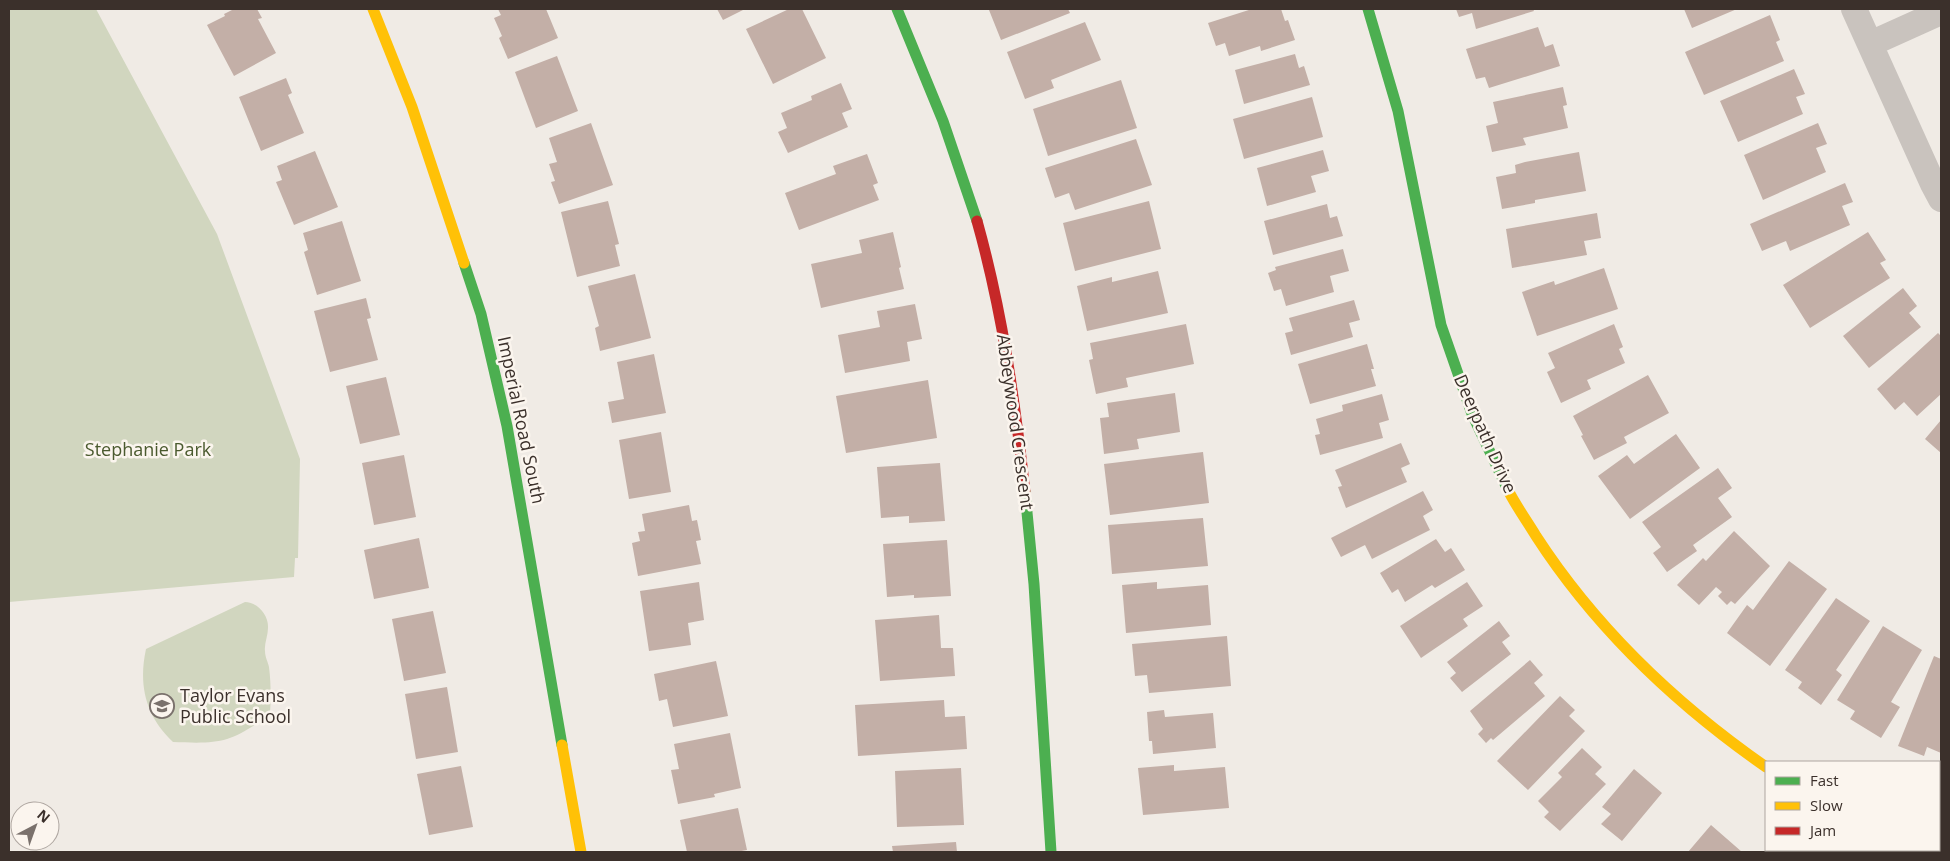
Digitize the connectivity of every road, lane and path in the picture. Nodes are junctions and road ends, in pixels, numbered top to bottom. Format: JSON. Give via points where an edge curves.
{"nodes":[{"id":1,"x":373,"y":9,"type":"edge"},
{"id":2,"x":897,"y":9,"type":"edge"},
{"id":3,"x":1368,"y":9,"type":"edge"},
{"id":4,"x":1854,"y":9,"type":"edge"},
{"id":5,"x":1941,"y":12,"type":"edge"},
{"id":6,"x":1870,"y":44,"type":"junction"},
{"id":7,"x":1941,"y":199,"type":"edge"},
{"id":8,"x":1765,"y":766,"type":"edge"},
{"id":9,"x":581,"y":852,"type":"edge"},
{"id":10,"x":1051,"y":852,"type":"edge"}],
"edges":[{"from":1,"to":9,"type":"street","name":"Imperial Road South","via":[[412,107],[481,314],[507,426]]},
{"from":2,"to":10,"type":"street","name":"Abbeywood Crescent","via":[[952,144],[1000,315],[1016,410],[1030,535]]},
{"from":3,"to":8,"type":"street","name":"Deerpath Drive","via":[[1398,112],[1441,325],[1472,414],[1512,498],[1553,562],[1600,620],[1662,685],[1740,750]]},
{"from":4,"to":6,"type":"street"},
{"from":5,"to":6,"type":"street"},
{"from":6,"to":7,"type":"street"}]}
